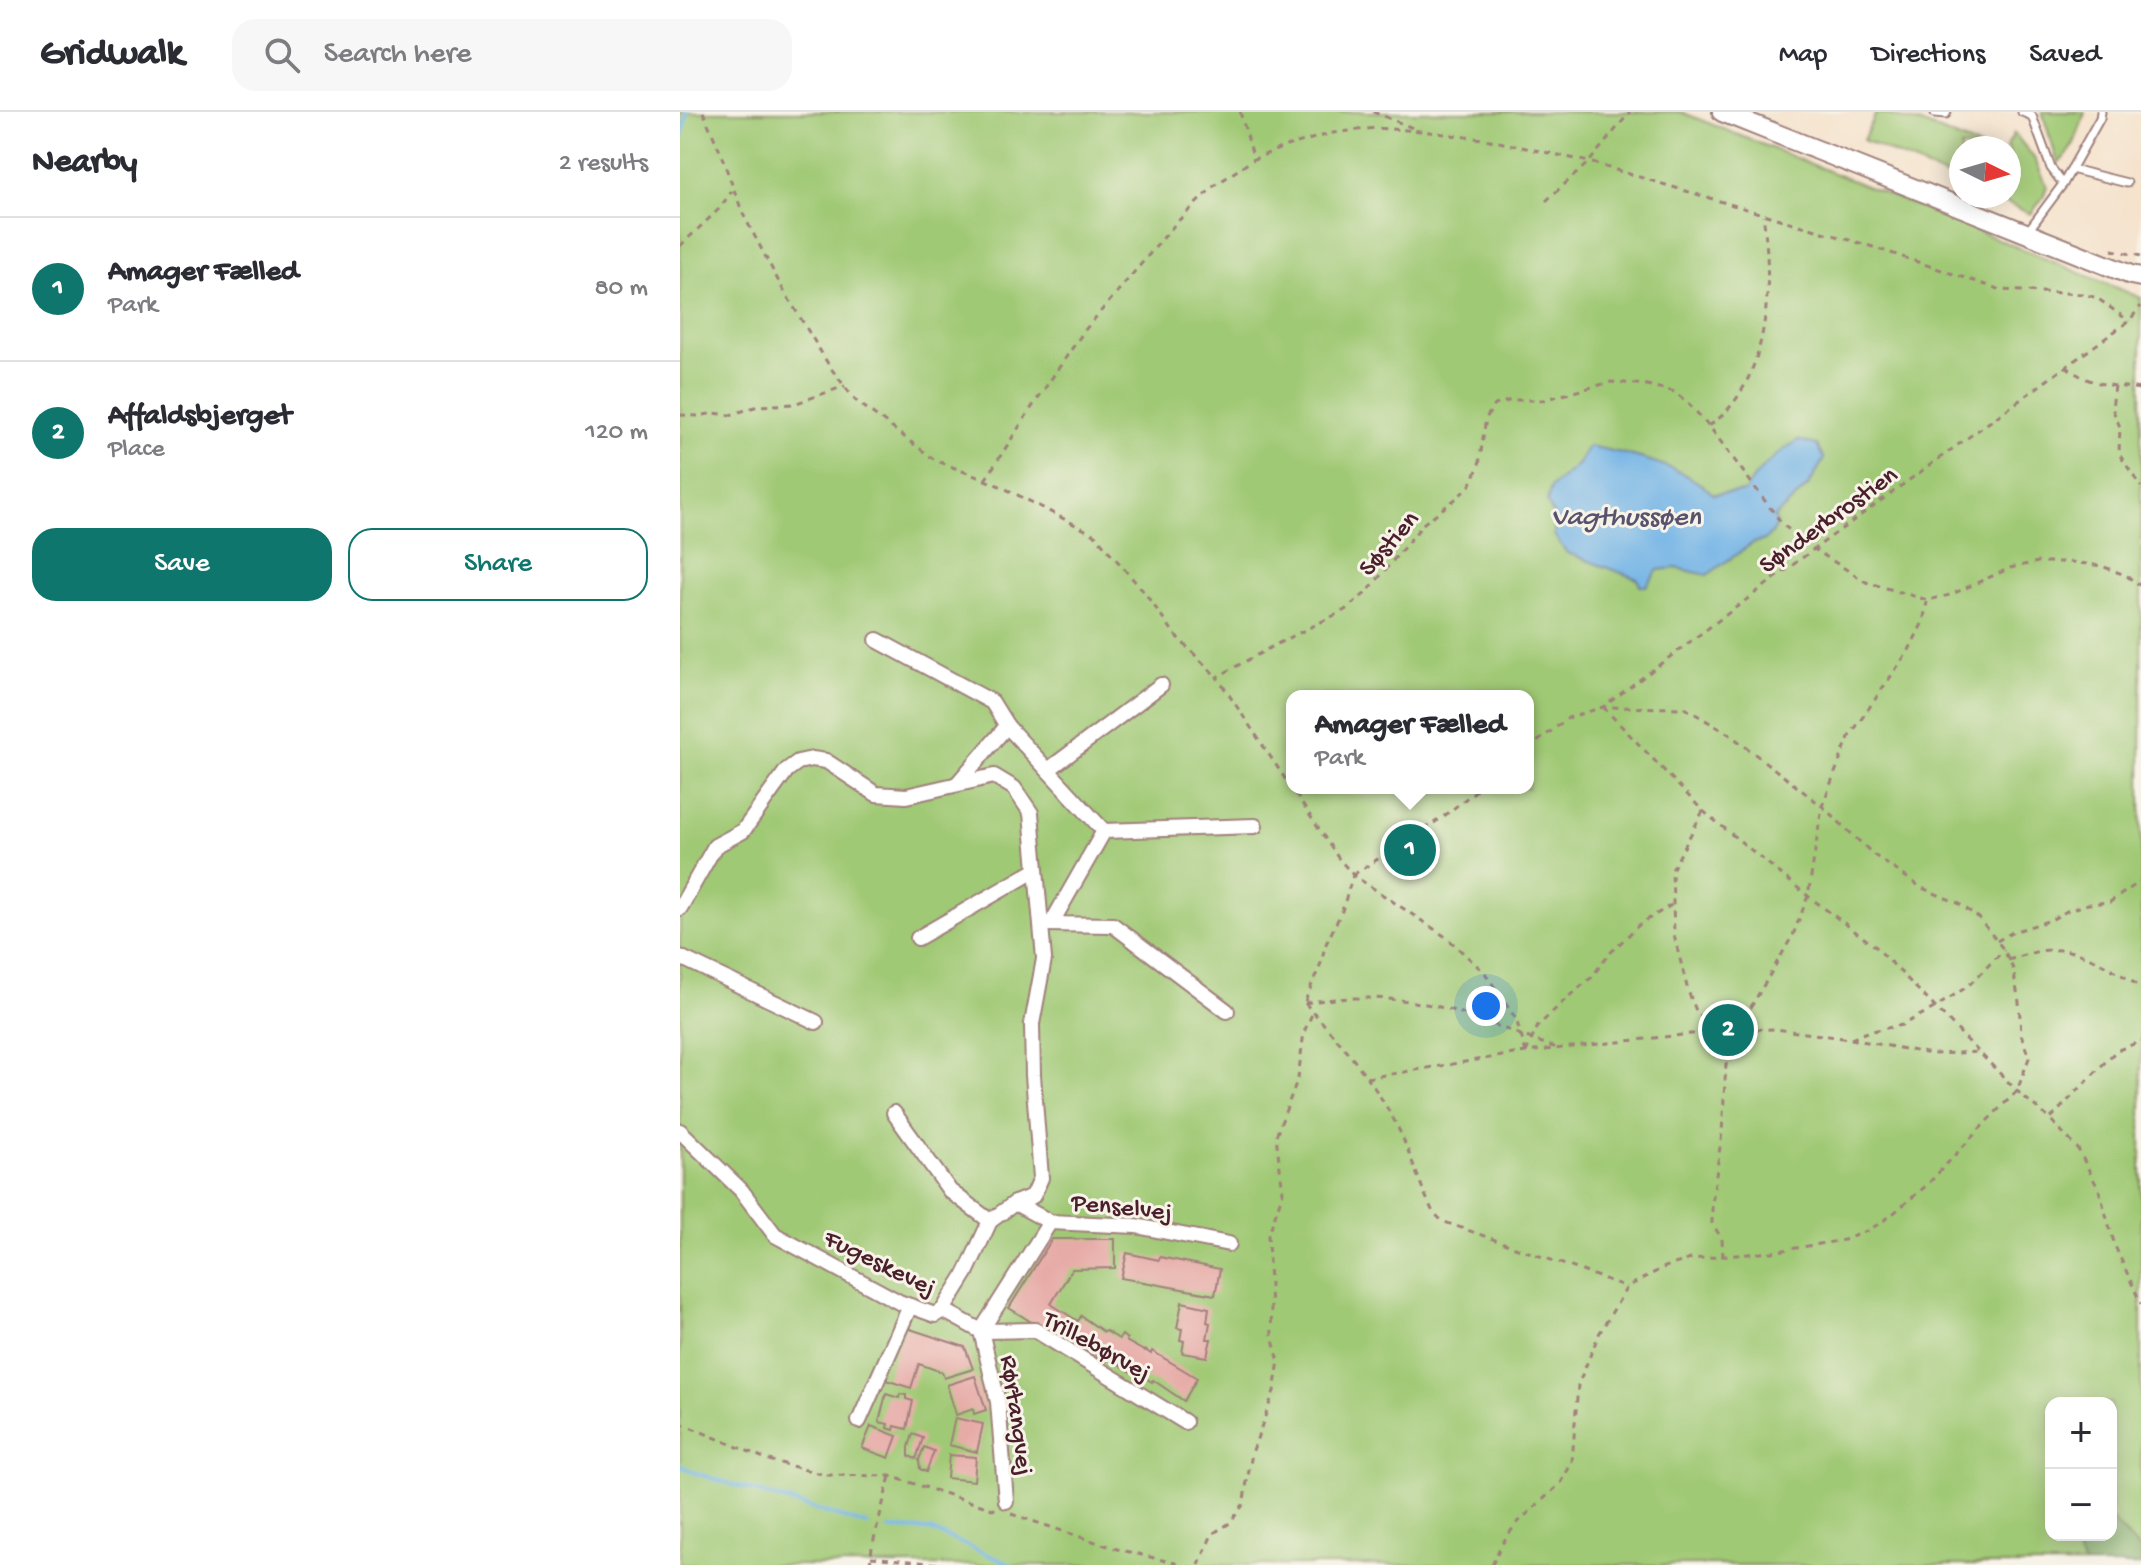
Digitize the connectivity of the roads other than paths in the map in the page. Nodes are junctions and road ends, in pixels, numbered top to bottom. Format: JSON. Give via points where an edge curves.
{"nodes":[{"id":1,"x":1722,"y":112,"type":"edge"},
{"id":2,"x":1947,"y":112,"type":"edge"},
{"id":3,"x":2022,"y":112,"type":"edge"},
{"id":4,"x":2101,"y":112,"type":"edge"},
{"id":5,"x":1935,"y":113,"type":"edge"},
{"id":6,"x":2071,"y":169,"type":"junction"},
{"id":7,"x":2127,"y":183,"type":"dead end"},
{"id":8,"x":2063,"y":184,"type":"junction"},
{"id":9,"x":2027,"y":233,"type":"junction"},
{"id":10,"x":2141,"y":277,"type":"edge"},
{"id":11,"x":877,"y":640,"type":"dead end"},
{"id":12,"x":1161,"y":685,"type":"dead end"},
{"id":13,"x":1007,"y":726,"type":"junction"},
{"id":14,"x":1048,"y":770,"type":"junction"},
{"id":15,"x":957,"y":784,"type":"junction"},
{"id":16,"x":1255,"y":826,"type":"dead end"},
{"id":17,"x":1104,"y":831,"type":"junction"},
{"id":18,"x":1036,"y":870,"type":"junction"},
{"id":19,"x":680,"y":908,"type":"edge"},
{"id":20,"x":1046,"y":924,"type":"junction"},
{"id":21,"x":918,"y":938,"type":"dead end"},
{"id":22,"x":680,"y":957,"type":"edge"},
{"id":23,"x":1227,"y":1011,"type":"dead end"},
{"id":24,"x":816,"y":1022,"type":"dead end"},
{"id":25,"x":894,"y":1113,"type":"dead end"},
{"id":26,"x":680,"y":1131,"type":"edge"},
{"id":27,"x":1015,"y":1203,"type":"junction"},
{"id":28,"x":990,"y":1221,"type":"junction"},
{"id":29,"x":1050,"y":1222,"type":"junction"},
{"id":30,"x":1229,"y":1244,"type":"dead end"},
{"id":31,"x":910,"y":1306,"type":"junction"},
{"id":32,"x":943,"y":1310,"type":"junction"},
{"id":33,"x":981,"y":1331,"type":"junction"},
{"id":34,"x":859,"y":1421,"type":"dead end"},
{"id":35,"x":1185,"y":1422,"type":"dead end"},
{"id":36,"x":1004,"y":1509,"type":"road end"}],
"edges":[{"from":1,"to":9,"type":"street"},
{"from":2,"to":5,"type":"lane"},
{"from":3,"to":8,"type":"lane","via":[[2032,116],[2051,168]]},
{"from":4,"to":6,"type":"lane"},
{"from":6,"to":7,"type":"lane"},
{"from":6,"to":8,"type":"lane"},
{"from":8,"to":9,"type":"lane"},
{"from":9,"to":10,"type":"street"},
{"from":11,"to":13,"type":"street","via":[[992,702]]},
{"from":12,"to":14,"type":"street"},
{"from":13,"to":14,"type":"street"},
{"from":13,"to":15,"type":"street"},
{"from":14,"to":17,"type":"street"},
{"from":15,"to":18,"type":"street","name":"Fugeskevej","via":[[994,776],[1014,788],[1031,813]]},
{"from":15,"to":19,"type":"street","name":"Fugeskevej","via":[[906,796],[876,794],[826,761],[798,762],[743,831],[715,846]]},
{"from":16,"to":17,"type":"street"},
{"from":17,"to":20,"type":"street"},
{"from":18,"to":20,"type":"street","name":"Fugeskevej"},
{"from":18,"to":21,"type":"street"},
{"from":20,"to":23,"type":"street","via":[[1113,925]]},
{"from":20,"to":27,"type":"street","name":"Fugeskevej","via":[[1032,1024],[1041,1178],[1033,1196]]},
{"from":22,"to":24,"type":"street"},
{"from":25,"to":28,"type":"street","via":[[950,1191]]},
{"from":26,"to":31,"type":"street","name":"Fugeskevej","via":[[741,1190],[775,1235]]},
{"from":27,"to":28,"type":"street","name":"Fugeskevej"},
{"from":27,"to":29,"type":"street","name":"Penselvej"},
{"from":28,"to":32,"type":"street","name":"Fugeskevej"},
{"from":29,"to":30,"type":"street","name":"Penselvej","via":[[1136,1226]]},
{"from":29,"to":33,"type":"street"},
{"from":31,"to":32,"type":"street","name":"Fugeskevej","via":[[935,1315]]},
{"from":31,"to":34,"type":"street"},
{"from":32,"to":33,"type":"street","name":"Rørtangvej"},
{"from":33,"to":35,"type":"street","name":"Trillebørvej","via":[[1035,1330]]},
{"from":33,"to":36,"type":"street","name":"Rørtangvej","via":[[998,1402]]}]}
